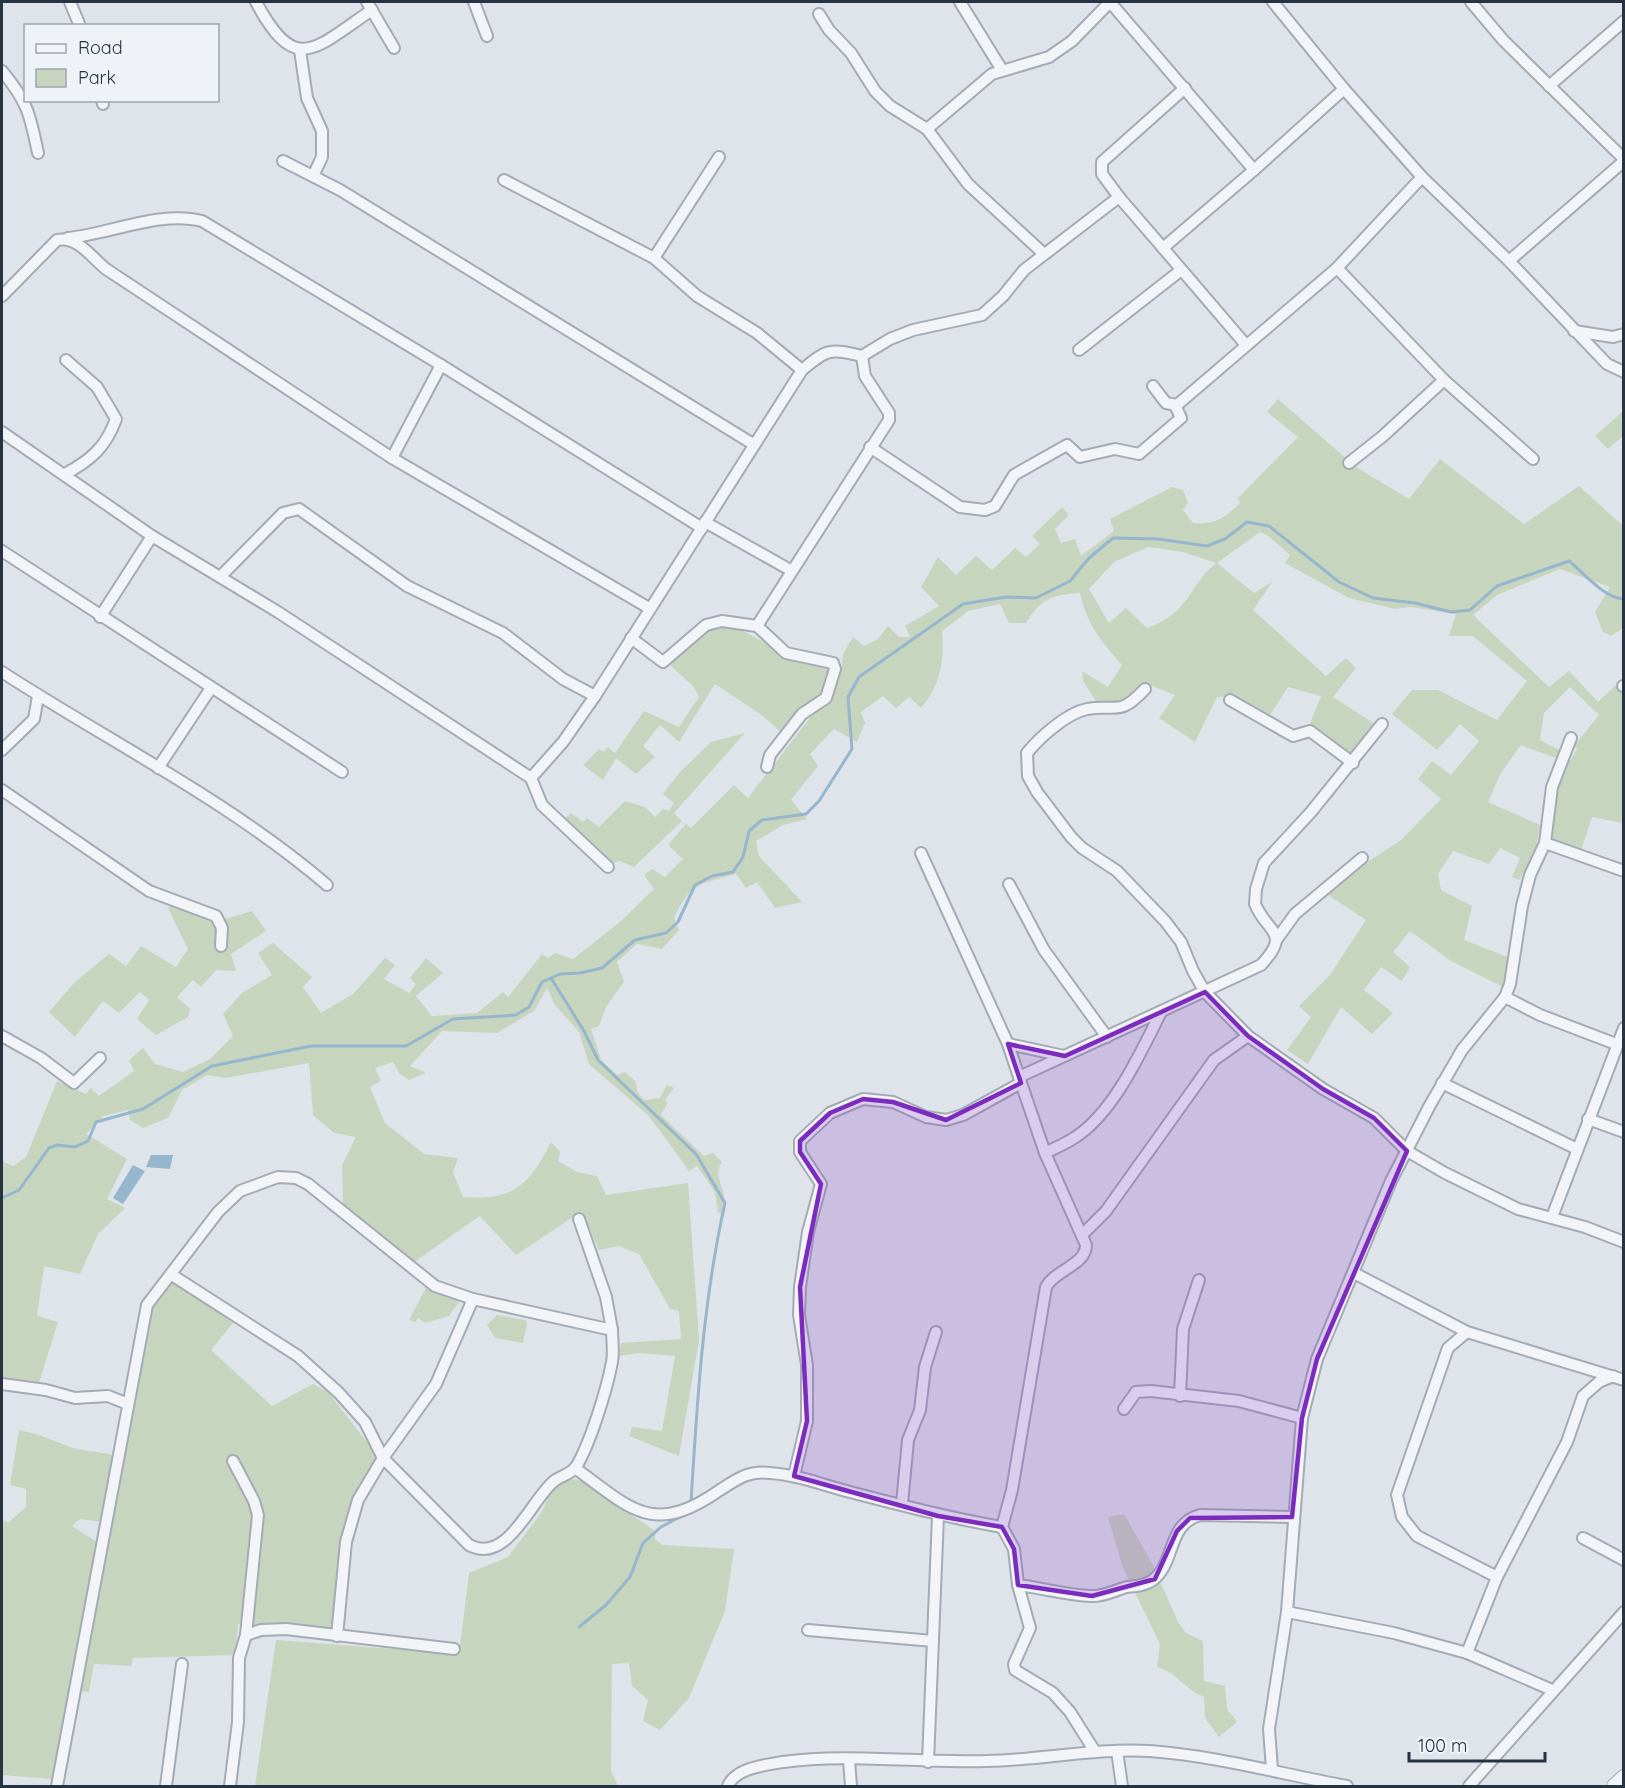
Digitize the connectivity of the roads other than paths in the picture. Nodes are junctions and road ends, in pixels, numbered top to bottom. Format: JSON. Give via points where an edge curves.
{"nodes":[{"id":1,"x":70,"y":2,"type":"edge"},
{"id":2,"x":256,"y":2,"type":"edge"},
{"id":3,"x":474,"y":2,"type":"edge"},
{"id":4,"x":960,"y":2,"type":"edge"},
{"id":5,"x":1110,"y":2,"type":"edge"},
{"id":6,"x":1273,"y":2,"type":"edge"},
{"id":7,"x":1471,"y":2,"type":"edge"},
{"id":8,"x":369,"y":6,"type":"edge"},
{"id":9,"x":819,"y":14,"type":"dead end"},
{"id":10,"x":1623,"y":21,"type":"edge"},
{"id":11,"x":79,"y":24,"type":"edge"},
{"id":12,"x":487,"y":36,"type":"dead end"},
{"id":13,"x":394,"y":48,"type":"dead end"},
{"id":14,"x":300,"y":50,"type":"junction"},
{"id":15,"x":1002,"y":70,"type":"junction"},
{"id":16,"x":2,"y":71,"type":"edge"},
{"id":17,"x":1549,"y":86,"type":"junction"},
{"id":18,"x":1185,"y":88,"type":"junction"},
{"id":19,"x":1344,"y":88,"type":"junction"},
{"id":20,"x":24,"y":100,"type":"edge"},
{"id":21,"x":25,"y":102,"type":"edge"},
{"id":22,"x":927,"y":129,"type":"junction"},
{"id":23,"x":38,"y":153,"type":"dead end"},
{"id":24,"x":719,"y":157,"type":"dead end"},
{"id":25,"x":1623,"y":160,"type":"edge"},
{"id":26,"x":283,"y":161,"type":"dead end"},
{"id":27,"x":1254,"y":170,"type":"junction"},
{"id":28,"x":313,"y":176,"type":"junction"},
{"id":29,"x":1422,"y":177,"type":"junction"},
{"id":30,"x":504,"y":180,"type":"dead end"},
{"id":31,"x":1119,"y":197,"type":"junction"},
{"id":32,"x":67,"y":238,"type":"junction"},
{"id":33,"x":1163,"y":248,"type":"junction"},
{"id":34,"x":1044,"y":254,"type":"junction"},
{"id":35,"x":654,"y":258,"type":"junction"},
{"id":36,"x":1509,"y":261,"type":"junction"},
{"id":37,"x":1336,"y":268,"type":"junction"},
{"id":38,"x":1180,"y":271,"type":"junction"},
{"id":39,"x":2,"y":296,"type":"edge"},
{"id":40,"x":1574,"y":331,"type":"junction"},
{"id":41,"x":1623,"y":334,"type":"edge"},
{"id":42,"x":1246,"y":345,"type":"junction"},
{"id":43,"x":1079,"y":350,"type":"dead end"},
{"id":44,"x":862,"y":356,"type":"junction"},
{"id":45,"x":66,"y":360,"type":"dead end"},
{"id":46,"x":441,"y":364,"type":"junction"},
{"id":47,"x":802,"y":370,"type":"junction"},
{"id":48,"x":1623,"y":372,"type":"edge"},
{"id":49,"x":1444,"y":380,"type":"junction"},
{"id":50,"x":1153,"y":386,"type":"dead end"},
{"id":51,"x":1174,"y":405,"type":"junction"},
{"id":52,"x":2,"y":432,"type":"edge"},
{"id":53,"x":753,"y":444,"type":"junction"},
{"id":54,"x":870,"y":447,"type":"junction"},
{"id":55,"x":392,"y":458,"type":"junction"},
{"id":56,"x":1533,"y":459,"type":"dead end"},
{"id":57,"x":1349,"y":463,"type":"dead end"},
{"id":58,"x":65,"y":474,"type":"junction"},
{"id":59,"x":704,"y":525,"type":"junction"},
{"id":60,"x":152,"y":536,"type":"junction"},
{"id":61,"x":2,"y":551,"type":"edge"},
{"id":62,"x":792,"y":571,"type":"junction"},
{"id":63,"x":220,"y":577,"type":"junction"},
{"id":64,"x":649,"y":608,"type":"junction"},
{"id":65,"x":100,"y":617,"type":"junction"},
{"id":66,"x":757,"y":626,"type":"junction"},
{"id":67,"x":631,"y":638,"type":"junction"},
{"id":68,"x":2,"y":672,"type":"edge"},
{"id":69,"x":211,"y":688,"type":"junction"},
{"id":70,"x":1145,"y":689,"type":"dead end"},
{"id":71,"x":38,"y":696,"type":"junction"},
{"id":72,"x":595,"y":696,"type":"junction"},
{"id":73,"x":1230,"y":700,"type":"dead end"},
{"id":74,"x":1382,"y":724,"type":"dead end"},
{"id":75,"x":1571,"y":738,"type":"dead end"},
{"id":76,"x":2,"y":750,"type":"edge"},
{"id":77,"x":1353,"y":763,"type":"junction"},
{"id":78,"x":767,"y":767,"type":"dead end"},
{"id":79,"x":158,"y":768,"type":"junction"},
{"id":80,"x":342,"y":772,"type":"dead end"},
{"id":81,"x":531,"y":778,"type":"junction"},
{"id":82,"x":2,"y":790,"type":"edge"},
{"id":83,"x":1545,"y":843,"type":"junction"},
{"id":84,"x":921,"y":853,"type":"dead end"},
{"id":85,"x":1362,"y":858,"type":"dead end"},
{"id":86,"x":608,"y":867,"type":"dead end"},
{"id":87,"x":1623,"y":871,"type":"edge"},
{"id":88,"x":1009,"y":884,"type":"dead end"},
{"id":89,"x":327,"y":885,"type":"dead end"},
{"id":90,"x":1277,"y":939,"type":"junction"},
{"id":91,"x":221,"y":946,"type":"dead end"},
{"id":92,"x":1205,"y":992,"type":"junction"},
{"id":93,"x":1505,"y":997,"type":"junction"},
{"id":94,"x":1161,"y":1012,"type":"junction"},
{"id":95,"x":1623,"y":1028,"type":"edge"},
{"id":96,"x":2,"y":1036,"type":"edge"},
{"id":97,"x":1248,"y":1036,"type":"junction"},
{"id":98,"x":1107,"y":1037,"type":"junction"},
{"id":99,"x":1008,"y":1044,"type":"junction"},
{"id":100,"x":1616,"y":1044,"type":"junction"},
{"id":101,"x":1065,"y":1056,"type":"junction"},
{"id":102,"x":100,"y":1058,"type":"dead end"},
{"id":103,"x":1020,"y":1080,"type":"junction"},
{"id":104,"x":1442,"y":1083,"type":"junction"},
{"id":105,"x":1588,"y":1119,"type":"junction"},
{"id":106,"x":1623,"y":1132,"type":"edge"},
{"id":107,"x":1577,"y":1149,"type":"junction"},
{"id":108,"x":1407,"y":1151,"type":"junction"},
{"id":109,"x":1045,"y":1153,"type":"junction"},
{"id":110,"x":1552,"y":1217,"type":"junction"},
{"id":111,"x":579,"y":1219,"type":"dead end"},
{"id":112,"x":1082,"y":1235,"type":"junction"},
{"id":113,"x":1623,"y":1242,"type":"edge"},
{"id":114,"x":1354,"y":1273,"type":"junction"},
{"id":115,"x":172,"y":1275,"type":"junction"},
{"id":116,"x":1199,"y":1280,"type":"dead end"},
{"id":117,"x":473,"y":1299,"type":"junction"},
{"id":118,"x":612,"y":1330,"type":"junction"},
{"id":119,"x":936,"y":1332,"type":"dead end"},
{"id":120,"x":1467,"y":1332,"type":"junction"},
{"id":121,"x":1618,"y":1378,"type":"edge"},
{"id":122,"x":2,"y":1384,"type":"edge"},
{"id":123,"x":1180,"y":1396,"type":"junction"},
{"id":124,"x":128,"y":1404,"type":"junction"},
{"id":125,"x":1124,"y":1408,"type":"dead end"},
{"id":126,"x":1302,"y":1418,"type":"junction"},
{"id":127,"x":383,"y":1458,"type":"junction"},
{"id":128,"x":233,"y":1461,"type":"dead end"},
{"id":129,"x":575,"y":1468,"type":"junction"},
{"id":130,"x":794,"y":1476,"type":"junction"},
{"id":131,"x":902,"y":1504,"type":"junction"},
{"id":132,"x":938,"y":1516,"type":"junction"},
{"id":133,"x":1292,"y":1517,"type":"junction"},
{"id":134,"x":1002,"y":1527,"type":"junction"},
{"id":135,"x":1583,"y":1538,"type":"dead end"},
{"id":136,"x":1623,"y":1560,"type":"edge"},
{"id":137,"x":1497,"y":1577,"type":"junction"},
{"id":138,"x":1018,"y":1585,"type":"junction"},
{"id":139,"x":1287,"y":1612,"type":"junction"},
{"id":140,"x":1623,"y":1612,"type":"edge"},
{"id":141,"x":808,"y":1630,"type":"dead end"},
{"id":142,"x":246,"y":1635,"type":"junction"},
{"id":143,"x":337,"y":1636,"type":"junction"},
{"id":144,"x":933,"y":1641,"type":"junction"},
{"id":145,"x":454,"y":1649,"type":"dead end"},
{"id":146,"x":1467,"y":1653,"type":"junction"},
{"id":147,"x":182,"y":1664,"type":"dead end"},
{"id":148,"x":1552,"y":1690,"type":"junction"},
{"id":149,"x":1094,"y":1750,"type":"junction"},
{"id":150,"x":1117,"y":1751,"type":"junction"},
{"id":151,"x":849,"y":1760,"type":"junction"},
{"id":152,"x":928,"y":1762,"type":"junction"},
{"id":153,"x":1272,"y":1769,"type":"junction"},
{"id":154,"x":1623,"y":1777,"type":"edge"},
{"id":155,"x":57,"y":1786,"type":"edge"},
{"id":156,"x":166,"y":1786,"type":"edge"},
{"id":157,"x":230,"y":1786,"type":"edge"},
{"id":158,"x":728,"y":1786,"type":"edge"},
{"id":159,"x":851,"y":1786,"type":"edge"},
{"id":160,"x":1122,"y":1786,"type":"edge"},
{"id":161,"x":1347,"y":1786,"type":"edge"},
{"id":162,"x":1469,"y":1786,"type":"edge"},
{"id":163,"x":1614,"y":1786,"type":"edge"}],
"edges":[{"from":1,"to":11,"type":"street"},
{"from":2,"to":14,"type":"street","via":[[276,36]]},
{"from":3,"to":12,"type":"street"},
{"from":4,"to":15,"type":"street"},
{"from":5,"to":15,"type":"street","via":[[1072,41],[1049,57]]},
{"from":5,"to":18,"type":"street"},
{"from":6,"to":19,"type":"street"},
{"from":7,"to":17,"type":"street"},
{"from":8,"to":13,"type":"street"},
{"from":8,"to":14,"type":"street","via":[[320,45]]},
{"from":9,"to":22,"type":"street","via":[[851,52],[875,91],[890,106]]},
{"from":10,"to":17,"type":"street"},
{"from":14,"to":28,"type":"street","via":[[306,98],[322,131],[322,157]]},
{"from":15,"to":22,"type":"street","via":[[986,78]]},
{"from":16,"to":20,"type":"street"},
{"from":17,"to":25,"type":"street"},
{"from":18,"to":27,"type":"street"},
{"from":18,"to":31,"type":"street","via":[[1102,162],[1102,174]]},
{"from":19,"to":27,"type":"street"},
{"from":19,"to":29,"type":"street"},
{"from":21,"to":23,"type":"street"},
{"from":22,"to":34,"type":"street","via":[[968,184]]},
{"from":24,"to":35,"type":"street"},
{"from":25,"to":36,"type":"street"},
{"from":26,"to":28,"type":"street"},
{"from":27,"to":33,"type":"street"},
{"from":28,"to":53,"type":"street"},
{"from":29,"to":36,"type":"street"},
{"from":29,"to":37,"type":"street"},
{"from":30,"to":35,"type":"street"},
{"from":31,"to":33,"type":"street"},
{"from":31,"to":34,"type":"street"},
{"from":32,"to":39,"type":"street","via":[[57,240]]},
{"from":32,"to":46,"type":"street","via":[[166,220],[202,221]]},
{"from":32,"to":55,"type":"street","via":[[106,269]]},
{"from":33,"to":38,"type":"street"},
{"from":34,"to":44,"type":"street","via":[[982,315],[913,330]]},
{"from":35,"to":47,"type":"street","via":[[697,296],[757,333]]},
{"from":36,"to":40,"type":"street"},
{"from":37,"to":42,"type":"street"},
{"from":37,"to":49,"type":"street"},
{"from":38,"to":42,"type":"street"},
{"from":38,"to":43,"type":"street"},
{"from":40,"to":41,"type":"street","via":[[1613,337]]},
{"from":40,"to":48,"type":"street","via":[[1607,364]]},
{"from":42,"to":51,"type":"street"},
{"from":44,"to":47,"type":"street","via":[[828,350]]},
{"from":44,"to":54,"type":"street","via":[[866,376],[890,416]]},
{"from":45,"to":58,"type":"street","via":[[97,387],[116,419],[101,450]]},
{"from":46,"to":55,"type":"street"},
{"from":46,"to":59,"type":"street"},
{"from":47,"to":53,"type":"street"},
{"from":49,"to":56,"type":"street"},
{"from":49,"to":57,"type":"street"},
{"from":50,"to":51,"type":"street","via":[[1166,403]]},
{"from":51,"to":54,"type":"street","via":[[1181,418],[1176,425],[1139,454],[1115,449],[1080,457],[1067,445],[1014,476],[995,506],[985,510],[960,507]]},
{"from":52,"to":58,"type":"street"},
{"from":53,"to":59,"type":"street"},
{"from":54,"to":62,"type":"street"},
{"from":55,"to":64,"type":"street"},
{"from":58,"to":60,"type":"street"},
{"from":59,"to":62,"type":"street"},
{"from":59,"to":64,"type":"street"},
{"from":60,"to":63,"type":"street"},
{"from":60,"to":65,"type":"street"},
{"from":61,"to":65,"type":"street"},
{"from":62,"to":66,"type":"street"},
{"from":63,"to":72,"type":"street","via":[[283,513],[299,509],[407,586],[503,633],[562,679]]},
{"from":63,"to":81,"type":"street"},
{"from":64,"to":67,"type":"street"},
{"from":65,"to":69,"type":"street"},
{"from":66,"to":67,"type":"street","via":[[709,623],[663,662]]},
{"from":66,"to":78,"type":"street","via":[[786,653],[829,661],[835,669],[826,698],[802,714],[770,755]]},
{"from":67,"to":72,"type":"street"},
{"from":68,"to":71,"type":"street"},
{"from":69,"to":79,"type":"street"},
{"from":69,"to":80,"type":"street"},
{"from":70,"to":92,"type":"street","via":[[1121,707],[1088,709],[1073,715],[1030,750],[1026,767],[1037,792],[1071,837],[1117,871],[1173,931]]},
{"from":71,"to":76,"type":"street","via":[[34,719]]},
{"from":71,"to":79,"type":"street"},
{"from":72,"to":81,"type":"street","via":[[563,742]]},
{"from":73,"to":77,"type":"street","via":[[1293,736],[1310,731]]},
{"from":74,"to":77,"type":"street"},
{"from":75,"to":83,"type":"street","via":[[1552,787]]},
{"from":77,"to":90,"type":"street","via":[[1260,870],[1255,904]]},
{"from":79,"to":89,"type":"street","via":[[290,854]]},
{"from":81,"to":86,"type":"street","via":[[542,805]]},
{"from":82,"to":91,"type":"street","via":[[143,887],[216,916],[222,928]]},
{"from":83,"to":87,"type":"street"},
{"from":83,"to":93,"type":"street","via":[[1530,875]]},
{"from":84,"to":99,"type":"street"},
{"from":85,"to":90,"type":"street","via":[[1295,914]]},
{"from":88,"to":98,"type":"street","via":[[1044,950]]},
{"from":90,"to":92,"type":"street","via":[[1257,969]]},
{"from":92,"to":94,"type":"street"},
{"from":92,"to":97,"type":"street"},
{"from":93,"to":100,"type":"street"},
{"from":93,"to":104,"type":"street","via":[[1462,1050]]},
{"from":94,"to":98,"type":"street"},
{"from":94,"to":109,"type":"street","via":[[1135,1066],[1095,1119],[1075,1138]]},
{"from":95,"to":100,"type":"street"},
{"from":96,"to":102,"type":"street","via":[[74,1083]]},
{"from":97,"to":108,"type":"street","via":[[1323,1089],[1374,1118]]},
{"from":97,"to":112,"type":"street","via":[[1214,1060],[1106,1211]]},
{"from":98,"to":101,"type":"street"},
{"from":99,"to":101,"type":"street"},
{"from":99,"to":103,"type":"street"},
{"from":100,"to":105,"type":"street"},
{"from":101,"to":103,"type":"street"},
{"from":103,"to":109,"type":"street"},
{"from":103,"to":130,"type":"street","via":[[963,1115],[946,1120],[926,1117],[893,1102],[863,1099],[830,1113],[800,1141],[800,1152],[821,1184],[808,1232],[800,1287],[807,1421]]},
{"from":104,"to":107,"type":"street"},
{"from":104,"to":108,"type":"street"},
{"from":105,"to":106,"type":"street"},
{"from":105,"to":107,"type":"street"},
{"from":107,"to":110,"type":"street"},
{"from":108,"to":110,"type":"street","via":[[1518,1209]]},
{"from":108,"to":114,"type":"street"},
{"from":109,"to":112,"type":"street"},
{"from":110,"to":113,"type":"street"},
{"from":111,"to":118,"type":"street","via":[[606,1297]]},
{"from":112,"to":134,"type":"street","via":[[1085,1254],[1056,1274],[1046,1287],[1012,1490]]},
{"from":114,"to":120,"type":"street"},
{"from":114,"to":126,"type":"street","via":[[1325,1335]]},
{"from":115,"to":117,"type":"street","via":[[240,1191],[278,1177],[296,1178],[427,1281]]},
{"from":115,"to":124,"type":"street","via":[[147,1305]]},
{"from":115,"to":127,"type":"street","via":[[298,1356],[365,1422]]},
{"from":116,"to":123,"type":"street","via":[[1183,1329]]},
{"from":117,"to":118,"type":"street"},
{"from":117,"to":127,"type":"street","via":[[436,1384]]},
{"from":118,"to":129,"type":"street","via":[[612,1360]]},
{"from":119,"to":131,"type":"street","via":[[925,1367],[921,1410],[908,1440]]},
{"from":120,"to":121,"type":"street"},
{"from":120,"to":137,"type":"street","via":[[1448,1348],[1397,1495],[1402,1517],[1417,1536]]},
{"from":121,"to":137,"type":"street","via":[[1599,1382],[1583,1396],[1567,1442]]},
{"from":122,"to":124,"type":"street","via":[[75,1398],[108,1396]]},
{"from":123,"to":125,"type":"street","via":[[1136,1392]]},
{"from":123,"to":126,"type":"street","via":[[1239,1401]]},
{"from":124,"to":155,"type":"street"},
{"from":126,"to":133,"type":"street"},
{"from":127,"to":129,"type":"street","via":[[469,1545],[480,1551],[496,1547],[522,1523],[553,1483]]},
{"from":127,"to":143,"type":"street","via":[[358,1500],[346,1542]]},
{"from":128,"to":142,"type":"street","via":[[258,1515]]},
{"from":129,"to":130,"type":"street","via":[[632,1510],[653,1515],[667,1515],[709,1498],[744,1474]]},
{"from":130,"to":131,"type":"street"},
{"from":131,"to":132,"type":"street"},
{"from":132,"to":134,"type":"street"},
{"from":132,"to":144,"type":"street"},
{"from":133,"to":138,"type":"street","via":[[1190,1518],[1177,1531],[1155,1579],[1105,1595]]},
{"from":133,"to":139,"type":"street"},
{"from":134,"to":138,"type":"street","via":[[1014,1549]]},
{"from":135,"to":136,"type":"street"},
{"from":137,"to":146,"type":"street"},
{"from":138,"to":149,"type":"street","via":[[1030,1628],[1015,1670],[1053,1693],[1071,1712]]},
{"from":139,"to":146,"type":"street","via":[[1394,1633]]},
{"from":139,"to":153,"type":"street","via":[[1269,1729]]},
{"from":140,"to":148,"type":"street"},
{"from":141,"to":144,"type":"street"},
{"from":142,"to":143,"type":"street","via":[[286,1629]]},
{"from":142,"to":157,"type":"street","via":[[240,1658]]},
{"from":143,"to":145,"type":"street"},
{"from":144,"to":152,"type":"street"},
{"from":146,"to":148,"type":"street"},
{"from":147,"to":156,"type":"street"},
{"from":148,"to":162,"type":"street"},
{"from":149,"to":150,"type":"street"},
{"from":149,"to":152,"type":"street","via":[[1040,1758]]},
{"from":150,"to":153,"type":"street","via":[[1185,1754]]},
{"from":150,"to":160,"type":"street"},
{"from":151,"to":152,"type":"street"},
{"from":151,"to":158,"type":"street","via":[[782,1762],[740,1773]]},
{"from":151,"to":159,"type":"street"},
{"from":153,"to":161,"type":"street"},
{"from":154,"to":163,"type":"street"}]}
